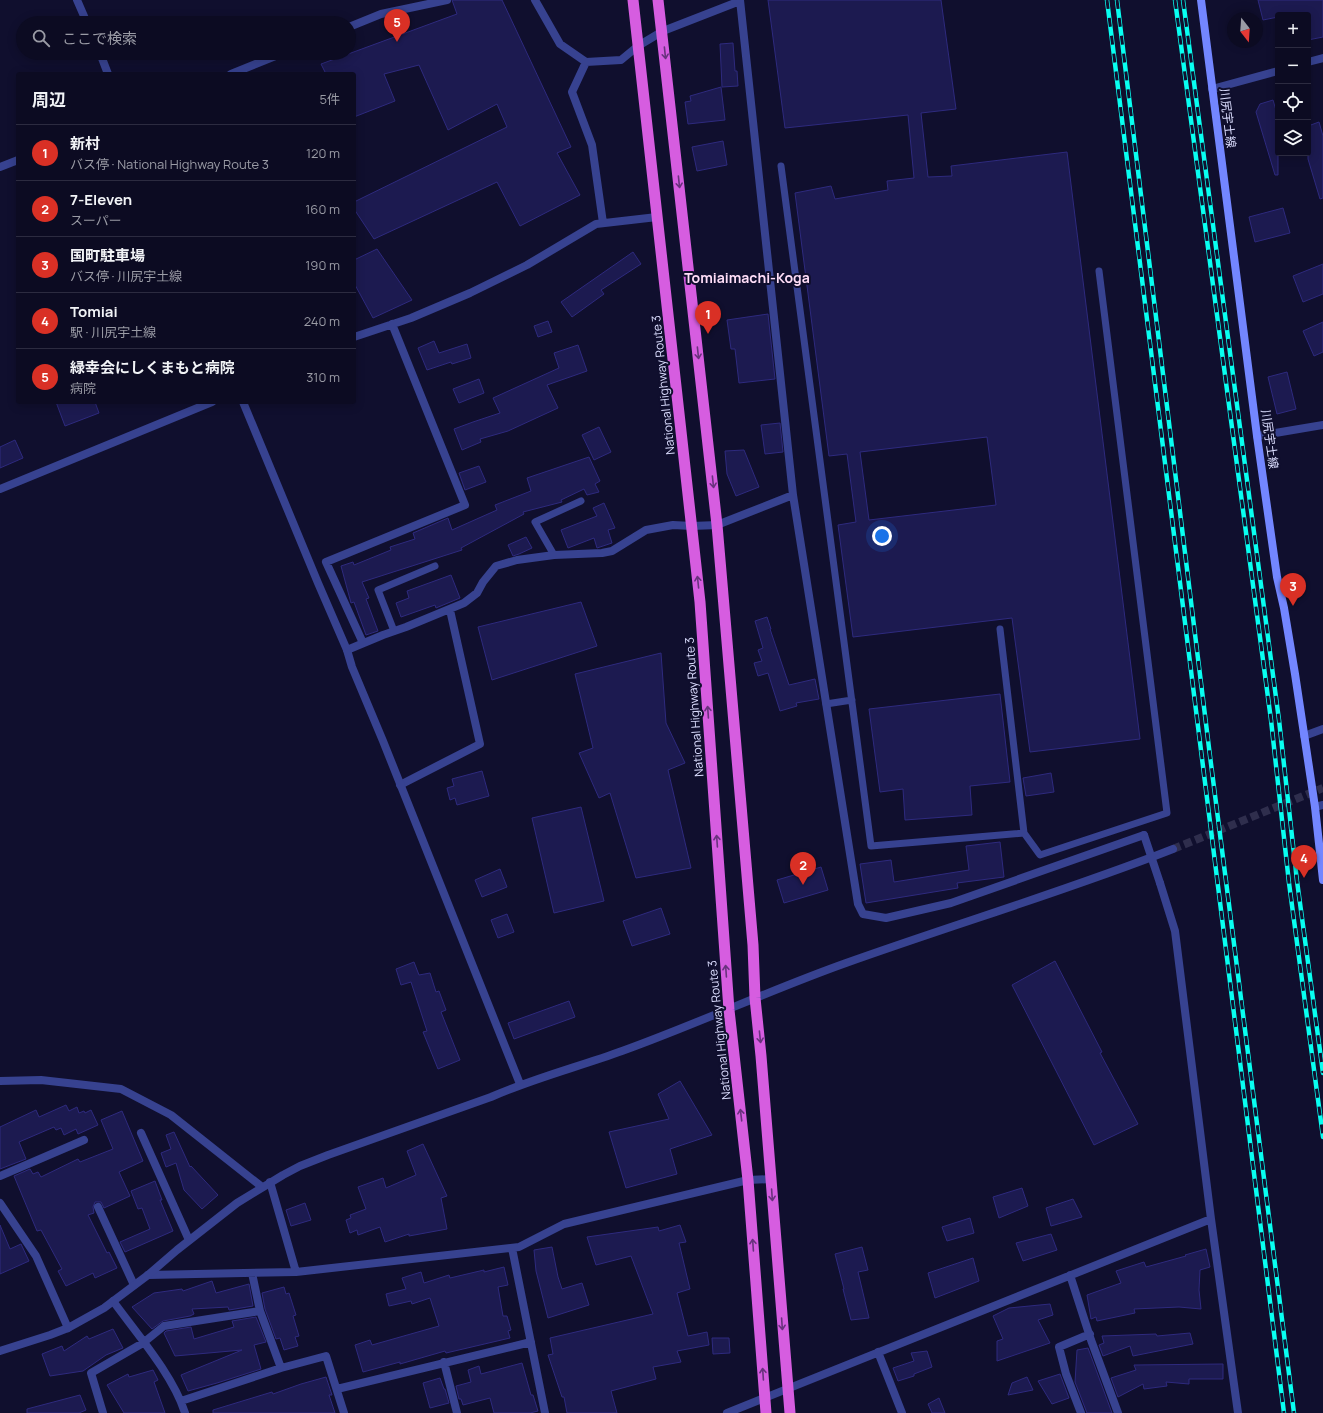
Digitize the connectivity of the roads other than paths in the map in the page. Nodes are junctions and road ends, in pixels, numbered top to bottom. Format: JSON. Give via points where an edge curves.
{"nodes":[{"id":1,"x":76,"y":0,"type":"edge"},
{"id":2,"x":447,"y":0,"type":"edge"},
{"id":3,"x":535,"y":0,"type":"edge"},
{"id":4,"x":633,"y":0,"type":"edge"},
{"id":5,"x":658,"y":0,"type":"edge"},
{"id":6,"x":1201,"y":0,"type":"edge"},
{"id":7,"x":740,"y":1,"type":"edge"},
{"id":8,"x":84,"y":16,"type":"edge"},
{"id":9,"x":356,"y":24,"type":"edge"},
{"id":10,"x":663,"y":31,"type":"junction"},
{"id":11,"x":638,"y":46,"type":"junction"},
{"id":12,"x":1323,"y":58,"type":"edge"},
{"id":13,"x":103,"y":60,"type":"edge"},
{"id":14,"x":266,"y":60,"type":"edge"},
{"id":15,"x":1311,"y":61,"type":"edge"},
{"id":16,"x":586,"y":62,"type":"junction"},
{"id":17,"x":1275,"y":71,"type":"edge"},
{"id":18,"x":107,"y":72,"type":"edge"},
{"id":19,"x":236,"y":72,"type":"edge"},
{"id":20,"x":1212,"y":90,"type":"junction"},
{"id":21,"x":16,"y":161,"type":"edge"},
{"id":22,"x":781,"y":166,"type":"dead end"},
{"id":23,"x":0,"y":168,"type":"edge"},
{"id":24,"x":657,"y":217,"type":"junction"},
{"id":25,"x":603,"y":223,"type":"junction"},
{"id":26,"x":1099,"y":271,"type":"dead end"},
{"id":27,"x":392,"y":324,"type":"junction"},
{"id":28,"x":356,"y":336,"type":"edge"},
{"id":29,"x":207,"y":404,"type":"edge"},
{"id":30,"x":244,"y":404,"type":"edge"},
{"id":31,"x":1323,"y":425,"type":"edge"},
{"id":32,"x":1257,"y":436,"type":"junction"},
{"id":33,"x":0,"y":489,"type":"edge"},
{"id":34,"x":793,"y":496,"type":"junction"},
{"id":35,"x":581,"y":501,"type":"dead end"},
{"id":36,"x":717,"y":525,"type":"junction"},
{"id":37,"x":692,"y":526,"type":"junction"},
{"id":38,"x":554,"y":555,"type":"junction"},
{"id":39,"x":435,"y":566,"type":"dead end"},
{"id":40,"x":450,"y":610,"type":"junction"},
{"id":41,"x":1000,"y":629,"type":"dead end"},
{"id":42,"x":394,"y":631,"type":"junction"},
{"id":43,"x":363,"y":643,"type":"junction"},
{"id":44,"x":347,"y":650,"type":"junction"},
{"id":45,"x":852,"y":700,"type":"junction"},
{"id":46,"x":826,"y":704,"type":"junction"},
{"id":47,"x":1323,"y":729,"type":"edge"},
{"id":48,"x":1304,"y":736,"type":"junction"},
{"id":49,"x":400,"y":785,"type":"junction"},
{"id":50,"x":1319,"y":806,"type":"edge"},
{"id":51,"x":1024,"y":833,"type":"junction"},
{"id":52,"x":1173,"y":849,"type":"tunnel mouth"},
{"id":53,"x":1323,"y":880,"type":"edge"},
{"id":54,"x":755,"y":998,"type":"junction"},
{"id":55,"x":728,"y":1010,"type":"junction"},
{"id":56,"x":0,"y":1081,"type":"edge"},
{"id":57,"x":520,"y":1084,"type":"junction"},
{"id":58,"x":142,"y":1133,"type":"dead end"},
{"id":59,"x":84,"y":1140,"type":"dead end"},
{"id":60,"x":0,"y":1176,"type":"edge"},
{"id":61,"x":771,"y":1178,"type":"junction"},
{"id":62,"x":748,"y":1180,"type":"junction"},
{"id":63,"x":270,"y":1182,"type":"junction"},
{"id":64,"x":262,"y":1187,"type":"junction"},
{"id":65,"x":0,"y":1202,"type":"edge"},
{"id":66,"x":98,"y":1207,"type":"dead end"},
{"id":67,"x":1211,"y":1219,"type":"junction"},
{"id":68,"x":189,"y":1240,"type":"junction"},
{"id":69,"x":512,"y":1248,"type":"junction"},
{"id":70,"x":296,"y":1272,"type":"junction"},
{"id":71,"x":252,"y":1273,"type":"junction"},
{"id":72,"x":148,"y":1275,"type":"junction"},
{"id":73,"x":1070,"y":1275,"type":"junction"},
{"id":74,"x":134,"y":1285,"type":"junction"},
{"id":75,"x":113,"y":1301,"type":"junction"},
{"id":76,"x":260,"y":1311,"type":"junction"},
{"id":77,"x":68,"y":1328,"type":"junction"},
{"id":78,"x":1090,"y":1334,"type":"junction"},
{"id":79,"x":143,"y":1342,"type":"junction"},
{"id":80,"x":531,"y":1342,"type":"junction"},
{"id":81,"x":0,"y":1351,"type":"edge"},
{"id":82,"x":878,"y":1352,"type":"junction"},
{"id":83,"x":444,"y":1362,"type":"junction"},
{"id":84,"x":281,"y":1368,"type":"junction"},
{"id":85,"x":788,"y":1388,"type":"junction"},
{"id":86,"x":337,"y":1389,"type":"junction"},
{"id":87,"x":765,"y":1397,"type":"junction"},
{"id":88,"x":181,"y":1401,"type":"junction"},
{"id":89,"x":103,"y":1413,"type":"edge"},
{"id":90,"x":185,"y":1413,"type":"edge"},
{"id":91,"x":344,"y":1413,"type":"edge"},
{"id":92,"x":457,"y":1413,"type":"edge"},
{"id":93,"x":545,"y":1413,"type":"edge"},
{"id":94,"x":727,"y":1413,"type":"edge"},
{"id":95,"x":766,"y":1413,"type":"edge"},
{"id":96,"x":790,"y":1413,"type":"edge"},
{"id":97,"x":902,"y":1413,"type":"edge"},
{"id":98,"x":1081,"y":1413,"type":"edge"},
{"id":99,"x":1118,"y":1413,"type":"edge"},
{"id":100,"x":1238,"y":1413,"type":"edge"}],
"edges":[{"from":1,"to":8,"type":"street"},
{"from":2,"to":9,"type":"street","via":[[381,14]]},
{"from":3,"to":16,"type":"street","via":[[560,44]]},
{"from":4,"to":11,"type":"highway","name":"National Highway Route 3"},
{"from":5,"to":10,"type":"highway"},
{"from":6,"to":20,"type":"main road","name":"川尻宇土線"},
{"from":7,"to":10,"type":"street"},
{"from":7,"to":34,"type":"street"},
{"from":10,"to":11,"type":"street"},
{"from":10,"to":36,"type":"highway","one_way":true},
{"from":11,"to":16,"type":"street","via":[[621,60]]},
{"from":11,"to":24,"type":"highway","name":"National Highway Route 3"},
{"from":12,"to":15,"type":"street"},
{"from":13,"to":18,"type":"street"},
{"from":14,"to":19,"type":"street"},
{"from":16,"to":25,"type":"street","via":[[572,92],[592,145]]},
{"from":17,"to":20,"type":"street"},
{"from":20,"to":32,"type":"main road","name":"川尻宇土線"},
{"from":21,"to":23,"type":"street"},
{"from":22,"to":45,"type":"lane"},
{"from":24,"to":25,"type":"street"},
{"from":24,"to":37,"type":"highway","name":"National Highway Route 3"},
{"from":25,"to":27,"type":"street","via":[[596,224],[470,293]]},
{"from":26,"to":51,"type":"lane","via":[[1167,813],[1040,855]]},
{"from":27,"to":28,"type":"street"},
{"from":27,"to":43,"type":"street","via":[[465,505],[326,562]]},
{"from":29,"to":33,"type":"street"},
{"from":30,"to":44,"type":"street"},
{"from":31,"to":32,"type":"street"},
{"from":32,"to":48,"type":"main road","name":"川尻宇土線","via":[[1277,577]]},
{"from":34,"to":36,"type":"street"},
{"from":34,"to":46,"type":"street"},
{"from":35,"to":38,"type":"lane","via":[[535,522]]},
{"from":36,"to":37,"type":"street"},
{"from":36,"to":54,"type":"highway","via":[[753,945]]},
{"from":37,"to":38,"type":"street","via":[[673,525],[646,530],[612,551]]},
{"from":55,"to":37,"type":"highway","name":"National Highway Route 3","one_way":true,"via":[[700,602]]},
{"from":38,"to":40,"type":"street","via":[[496,566],[477,593]]},
{"from":39,"to":42,"type":"lane","via":[[378,590]]},
{"from":40,"to":42,"type":"street"},
{"from":40,"to":49,"type":"street","via":[[480,744]]},
{"from":41,"to":51,"type":"lane"},
{"from":42,"to":43,"type":"street"},
{"from":43,"to":44,"type":"street"},
{"from":44,"to":49,"type":"street"},
{"from":45,"to":46,"type":"lane"},
{"from":45,"to":51,"type":"lane","via":[[871,846]]},
{"from":46,"to":67,"type":"street","bridge":true,"via":[[858,904],[863,914],[886,918],[952,903],[1144,835],[1175,931]]},
{"from":47,"to":48,"type":"street"},
{"from":48,"to":50,"type":"main road","name":"川尻宇土線"},
{"from":49,"to":57,"type":"street"},
{"from":50,"to":53,"type":"main road","name":"川尻宇土線"},
{"from":52,"to":54,"type":"street","via":[[1072,887],[844,964]]},
{"from":54,"to":55,"type":"street"},
{"from":54,"to":61,"type":"highway","one_way":true},
{"from":55,"to":57,"type":"street","via":[[622,1051]]},
{"from":62,"to":55,"type":"highway","name":"National Highway Route 3","one_way":true},
{"from":56,"to":64,"type":"street","via":[[40,1080],[121,1089],[171,1115]]},
{"from":57,"to":63,"type":"street","via":[[470,1105],[328,1155]]},
{"from":58,"to":68,"type":"street"},
{"from":59,"to":60,"type":"street"},
{"from":61,"to":62,"type":"street"},
{"from":61,"to":85,"type":"highway","one_way":true},
{"from":62,"to":69,"type":"street","via":[[564,1224],[519,1247]]},
{"from":87,"to":62,"type":"highway","name":"National Highway Route 3","one_way":true},
{"from":63,"to":64,"type":"street"},
{"from":63,"to":70,"type":"street"},
{"from":64,"to":68,"type":"street"},
{"from":65,"to":77,"type":"street","via":[[36,1256]]},
{"from":66,"to":74,"type":"street"},
{"from":67,"to":73,"type":"street"},
{"from":67,"to":100,"type":"street"},
{"from":68,"to":72,"type":"street"},
{"from":69,"to":70,"type":"street"},
{"from":69,"to":80,"type":"street"},
{"from":70,"to":71,"type":"street"},
{"from":71,"to":72,"type":"street"},
{"from":71,"to":76,"type":"street"},
{"from":72,"to":74,"type":"street"},
{"from":73,"to":78,"type":"street"},
{"from":73,"to":82,"type":"street"},
{"from":74,"to":75,"type":"street"},
{"from":75,"to":77,"type":"street"},
{"from":75,"to":79,"type":"street"},
{"from":76,"to":79,"type":"street","via":[[164,1326]]},
{"from":76,"to":84,"type":"street"},
{"from":77,"to":81,"type":"street"},
{"from":78,"to":98,"type":"street","via":[[1059,1347]]},
{"from":78,"to":99,"type":"street"},
{"from":79,"to":88,"type":"street","via":[[165,1372]]},
{"from":79,"to":89,"type":"street","via":[[91,1373]]},
{"from":80,"to":83,"type":"street"},
{"from":80,"to":93,"type":"street"},
{"from":82,"to":85,"type":"street"},
{"from":82,"to":97,"type":"street"},
{"from":83,"to":86,"type":"street"},
{"from":83,"to":92,"type":"street"},
{"from":84,"to":86,"type":"street","via":[[326,1356]]},
{"from":84,"to":88,"type":"street"},
{"from":85,"to":87,"type":"street"},
{"from":85,"to":96,"type":"highway"},
{"from":86,"to":91,"type":"street"},
{"from":87,"to":94,"type":"street"},
{"from":87,"to":95,"type":"highway","name":"National Highway Route 3"},
{"from":88,"to":90,"type":"street"}]}
